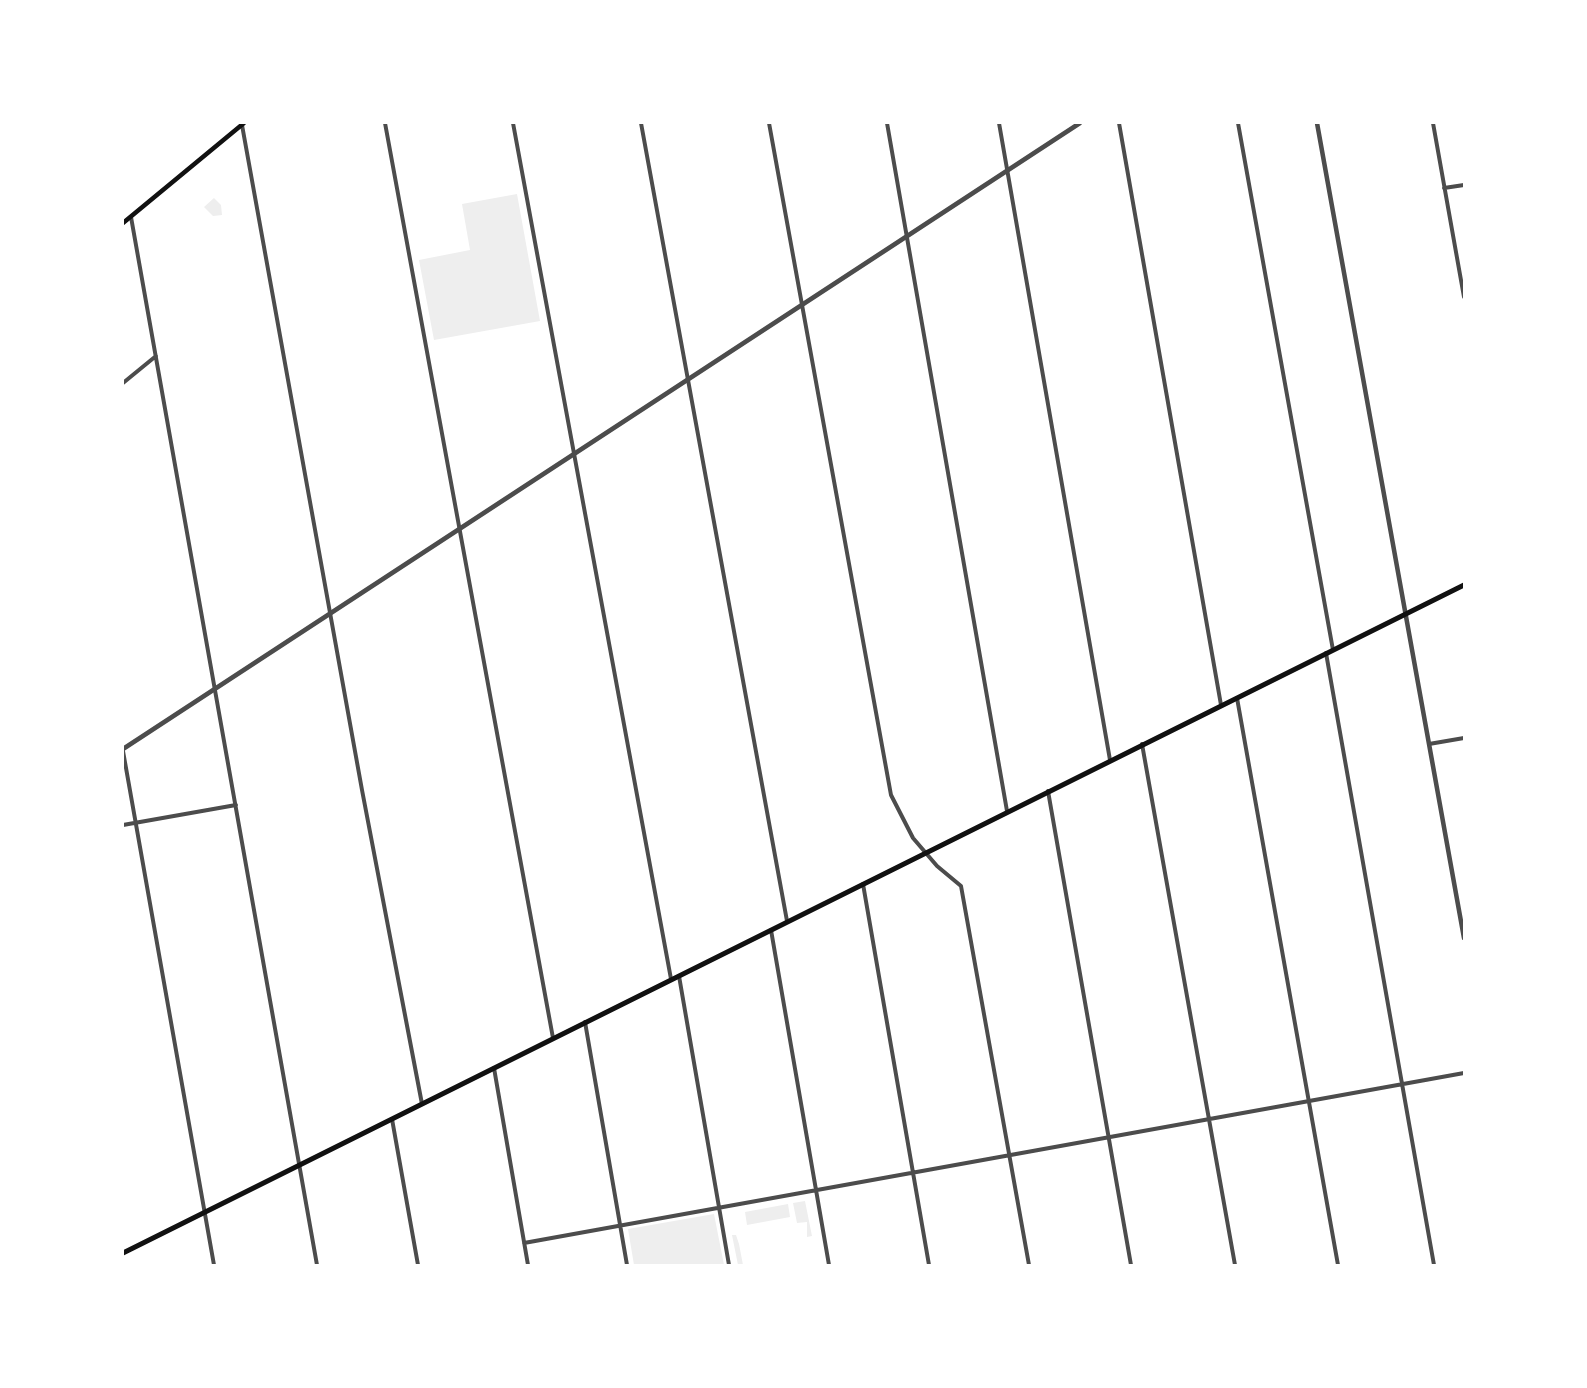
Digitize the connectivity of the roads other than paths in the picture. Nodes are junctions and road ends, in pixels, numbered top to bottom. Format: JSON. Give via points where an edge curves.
{"nodes":[{"id":1,"x":386,"y":123,"type":"edge"},
{"id":2,"x":513,"y":123,"type":"edge"},
{"id":3,"x":641,"y":123,"type":"edge"},
{"id":4,"x":769,"y":123,"type":"edge"},
{"id":5,"x":887,"y":123,"type":"edge"},
{"id":6,"x":999,"y":123,"type":"edge"},
{"id":7,"x":1080,"y":123,"type":"edge"},
{"id":8,"x":1119,"y":123,"type":"edge"},
{"id":9,"x":1238,"y":123,"type":"edge"},
{"id":10,"x":1317,"y":123,"type":"edge"},
{"id":11,"x":1433,"y":123,"type":"edge"},
{"id":12,"x":243,"y":124,"type":"edge"},
{"id":13,"x":1007,"y":171,"type":"junction"},
{"id":14,"x":1464,"y":185,"type":"edge"},
{"id":15,"x":1444,"y":188,"type":"junction"},
{"id":16,"x":131,"y":217,"type":"junction"},
{"id":17,"x":123,"y":223,"type":"edge"},
{"id":18,"x":907,"y":236,"type":"junction"},
{"id":19,"x":1464,"y":297,"type":"edge"},
{"id":20,"x":802,"y":305,"type":"junction"},
{"id":21,"x":156,"y":356,"type":"junction"},
{"id":22,"x":688,"y":380,"type":"junction"},
{"id":23,"x":123,"y":383,"type":"edge"},
{"id":24,"x":573,"y":456,"type":"junction"},
{"id":25,"x":461,"y":530,"type":"junction"},
{"id":26,"x":1464,"y":585,"type":"edge"},
{"id":27,"x":330,"y":614,"type":"junction"},
{"id":28,"x":1405,"y":614,"type":"junction"},
{"id":29,"x":1332,"y":650,"type":"junction"},
{"id":30,"x":1326,"y":653,"type":"junction"},
{"id":31,"x":215,"y":687,"type":"junction"},
{"id":32,"x":1237,"y":697,"type":"junction"},
{"id":33,"x":1221,"y":705,"type":"junction"},
{"id":34,"x":1464,"y":738,"type":"edge"},
{"id":35,"x":1142,"y":744,"type":"junction"},
{"id":36,"x":1430,"y":744,"type":"junction"},
{"id":37,"x":123,"y":750,"type":"edge"},
{"id":38,"x":1110,"y":760,"type":"junction"},
{"id":39,"x":1048,"y":791,"type":"junction"},
{"id":40,"x":236,"y":805,"type":"junction"},
{"id":41,"x":1007,"y":811,"type":"junction"},
{"id":42,"x":136,"y":823,"type":"junction"},
{"id":43,"x":123,"y":825,"type":"edge"},
{"id":44,"x":925,"y":852,"type":"junction"},
{"id":45,"x":863,"y":883,"type":"junction"},
{"id":46,"x":787,"y":921,"type":"junction"},
{"id":47,"x":771,"y":929,"type":"junction"},
{"id":48,"x":1464,"y":938,"type":"edge"},
{"id":49,"x":679,"y":975,"type":"junction"},
{"id":50,"x":670,"y":980,"type":"junction"},
{"id":51,"x":585,"y":1022,"type":"junction"},
{"id":52,"x":553,"y":1038,"type":"junction"},
{"id":53,"x":494,"y":1068,"type":"junction"},
{"id":54,"x":1464,"y":1073,"type":"edge"},
{"id":55,"x":1403,"y":1084,"type":"junction"},
{"id":56,"x":1309,"y":1101,"type":"junction"},
{"id":57,"x":422,"y":1104,"type":"junction"},
{"id":58,"x":392,"y":1119,"type":"junction"},
{"id":59,"x":1208,"y":1120,"type":"junction"},
{"id":60,"x":1111,"y":1137,"type":"junction"},
{"id":61,"x":1010,"y":1155,"type":"junction"},
{"id":62,"x":299,"y":1165,"type":"junction"},
{"id":63,"x":913,"y":1173,"type":"junction"},
{"id":64,"x":816,"y":1190,"type":"junction"},
{"id":65,"x":719,"y":1208,"type":"junction"},
{"id":66,"x":204,"y":1213,"type":"junction"},
{"id":67,"x":621,"y":1226,"type":"junction"},
{"id":68,"x":524,"y":1243,"type":"junction"},
{"id":69,"x":123,"y":1253,"type":"edge"},
{"id":70,"x":214,"y":1265,"type":"edge"},
{"id":71,"x":317,"y":1265,"type":"edge"},
{"id":72,"x":418,"y":1265,"type":"edge"},
{"id":73,"x":528,"y":1265,"type":"edge"},
{"id":74,"x":627,"y":1265,"type":"edge"},
{"id":75,"x":729,"y":1265,"type":"edge"},
{"id":76,"x":829,"y":1265,"type":"edge"},
{"id":77,"x":929,"y":1265,"type":"edge"},
{"id":78,"x":1029,"y":1265,"type":"edge"},
{"id":79,"x":1131,"y":1265,"type":"edge"},
{"id":80,"x":1235,"y":1265,"type":"edge"},
{"id":81,"x":1338,"y":1265,"type":"edge"},
{"id":82,"x":1434,"y":1265,"type":"edge"}],
"edges":[{"from":1,"to":25,"type":"street"},
{"from":2,"to":24,"type":"street"},
{"from":3,"to":22,"type":"street"},
{"from":4,"to":20,"type":"street"},
{"from":5,"to":18,"type":"street"},
{"from":6,"to":13,"type":"street"},
{"from":7,"to":13,"type":"street"},
{"from":8,"to":33,"type":"street"},
{"from":9,"to":29,"type":"street"},
{"from":10,"to":28,"type":"street"},
{"from":11,"to":15,"type":"street"},
{"from":12,"to":16,"type":"main road"},
{"from":12,"to":27,"type":"street"},
{"from":13,"to":18,"type":"street"},
{"from":13,"to":38,"type":"street"},
{"from":14,"to":15,"type":"street"},
{"from":15,"to":19,"type":"street"},
{"from":16,"to":17,"type":"main road"},
{"from":16,"to":21,"type":"street"},
{"from":18,"to":20,"type":"street"},
{"from":18,"to":41,"type":"street"},
{"from":20,"to":22,"type":"street"},
{"from":20,"to":44,"type":"street","via":[[891,795],[900,817]]},
{"from":21,"to":23,"type":"street"},
{"from":21,"to":31,"type":"street"},
{"from":22,"to":24,"type":"street"},
{"from":22,"to":46,"type":"street"},
{"from":24,"to":25,"type":"street"},
{"from":24,"to":50,"type":"street"},
{"from":25,"to":27,"type":"street"},
{"from":25,"to":52,"type":"street"},
{"from":26,"to":28,"type":"main road"},
{"from":27,"to":31,"type":"street"},
{"from":27,"to":57,"type":"street"},
{"from":28,"to":29,"type":"main road"},
{"from":28,"to":36,"type":"street"},
{"from":29,"to":30,"type":"main road"},
{"from":30,"to":32,"type":"main road"},
{"from":30,"to":55,"type":"street"},
{"from":31,"to":37,"type":"street"},
{"from":31,"to":40,"type":"street"},
{"from":32,"to":33,"type":"main road"},
{"from":32,"to":56,"type":"street"},
{"from":33,"to":35,"type":"main road"},
{"from":34,"to":36,"type":"street"},
{"from":35,"to":38,"type":"main road"},
{"from":35,"to":59,"type":"street"},
{"from":36,"to":48,"type":"street"},
{"from":37,"to":42,"type":"street"},
{"from":38,"to":39,"type":"main road"},
{"from":39,"to":41,"type":"main road"},
{"from":39,"to":60,"type":"street"},
{"from":40,"to":42,"type":"street"},
{"from":40,"to":62,"type":"street"},
{"from":41,"to":44,"type":"main road"},
{"from":42,"to":43,"type":"street"},
{"from":42,"to":66,"type":"street"},
{"from":44,"to":45,"type":"main road"},
{"from":44,"to":61,"type":"street","via":[[961,886]]},
{"from":45,"to":46,"type":"main road"},
{"from":45,"to":63,"type":"street"},
{"from":46,"to":47,"type":"main road"},
{"from":47,"to":49,"type":"main road"},
{"from":47,"to":64,"type":"street"},
{"from":49,"to":50,"type":"main road"},
{"from":49,"to":65,"type":"street"},
{"from":50,"to":51,"type":"main road"},
{"from":51,"to":52,"type":"main road"},
{"from":51,"to":67,"type":"street"},
{"from":52,"to":53,"type":"main road"},
{"from":53,"to":57,"type":"main road"},
{"from":53,"to":68,"type":"street"},
{"from":54,"to":55,"type":"street"},
{"from":55,"to":56,"type":"street"},
{"from":55,"to":82,"type":"street"},
{"from":56,"to":59,"type":"street"},
{"from":56,"to":81,"type":"street"},
{"from":57,"to":58,"type":"main road"},
{"from":58,"to":62,"type":"main road"},
{"from":58,"to":72,"type":"street"},
{"from":59,"to":60,"type":"street"},
{"from":59,"to":80,"type":"street"},
{"from":60,"to":61,"type":"street"},
{"from":60,"to":79,"type":"street"},
{"from":61,"to":63,"type":"street"},
{"from":61,"to":78,"type":"street"},
{"from":62,"to":66,"type":"main road"},
{"from":62,"to":71,"type":"street"},
{"from":63,"to":64,"type":"street"},
{"from":63,"to":77,"type":"street"},
{"from":64,"to":65,"type":"street"},
{"from":64,"to":76,"type":"street"},
{"from":65,"to":67,"type":"street"},
{"from":65,"to":75,"type":"street"},
{"from":66,"to":69,"type":"main road"},
{"from":66,"to":70,"type":"street"},
{"from":67,"to":68,"type":"street"},
{"from":67,"to":74,"type":"street"},
{"from":68,"to":73,"type":"street"}]}
